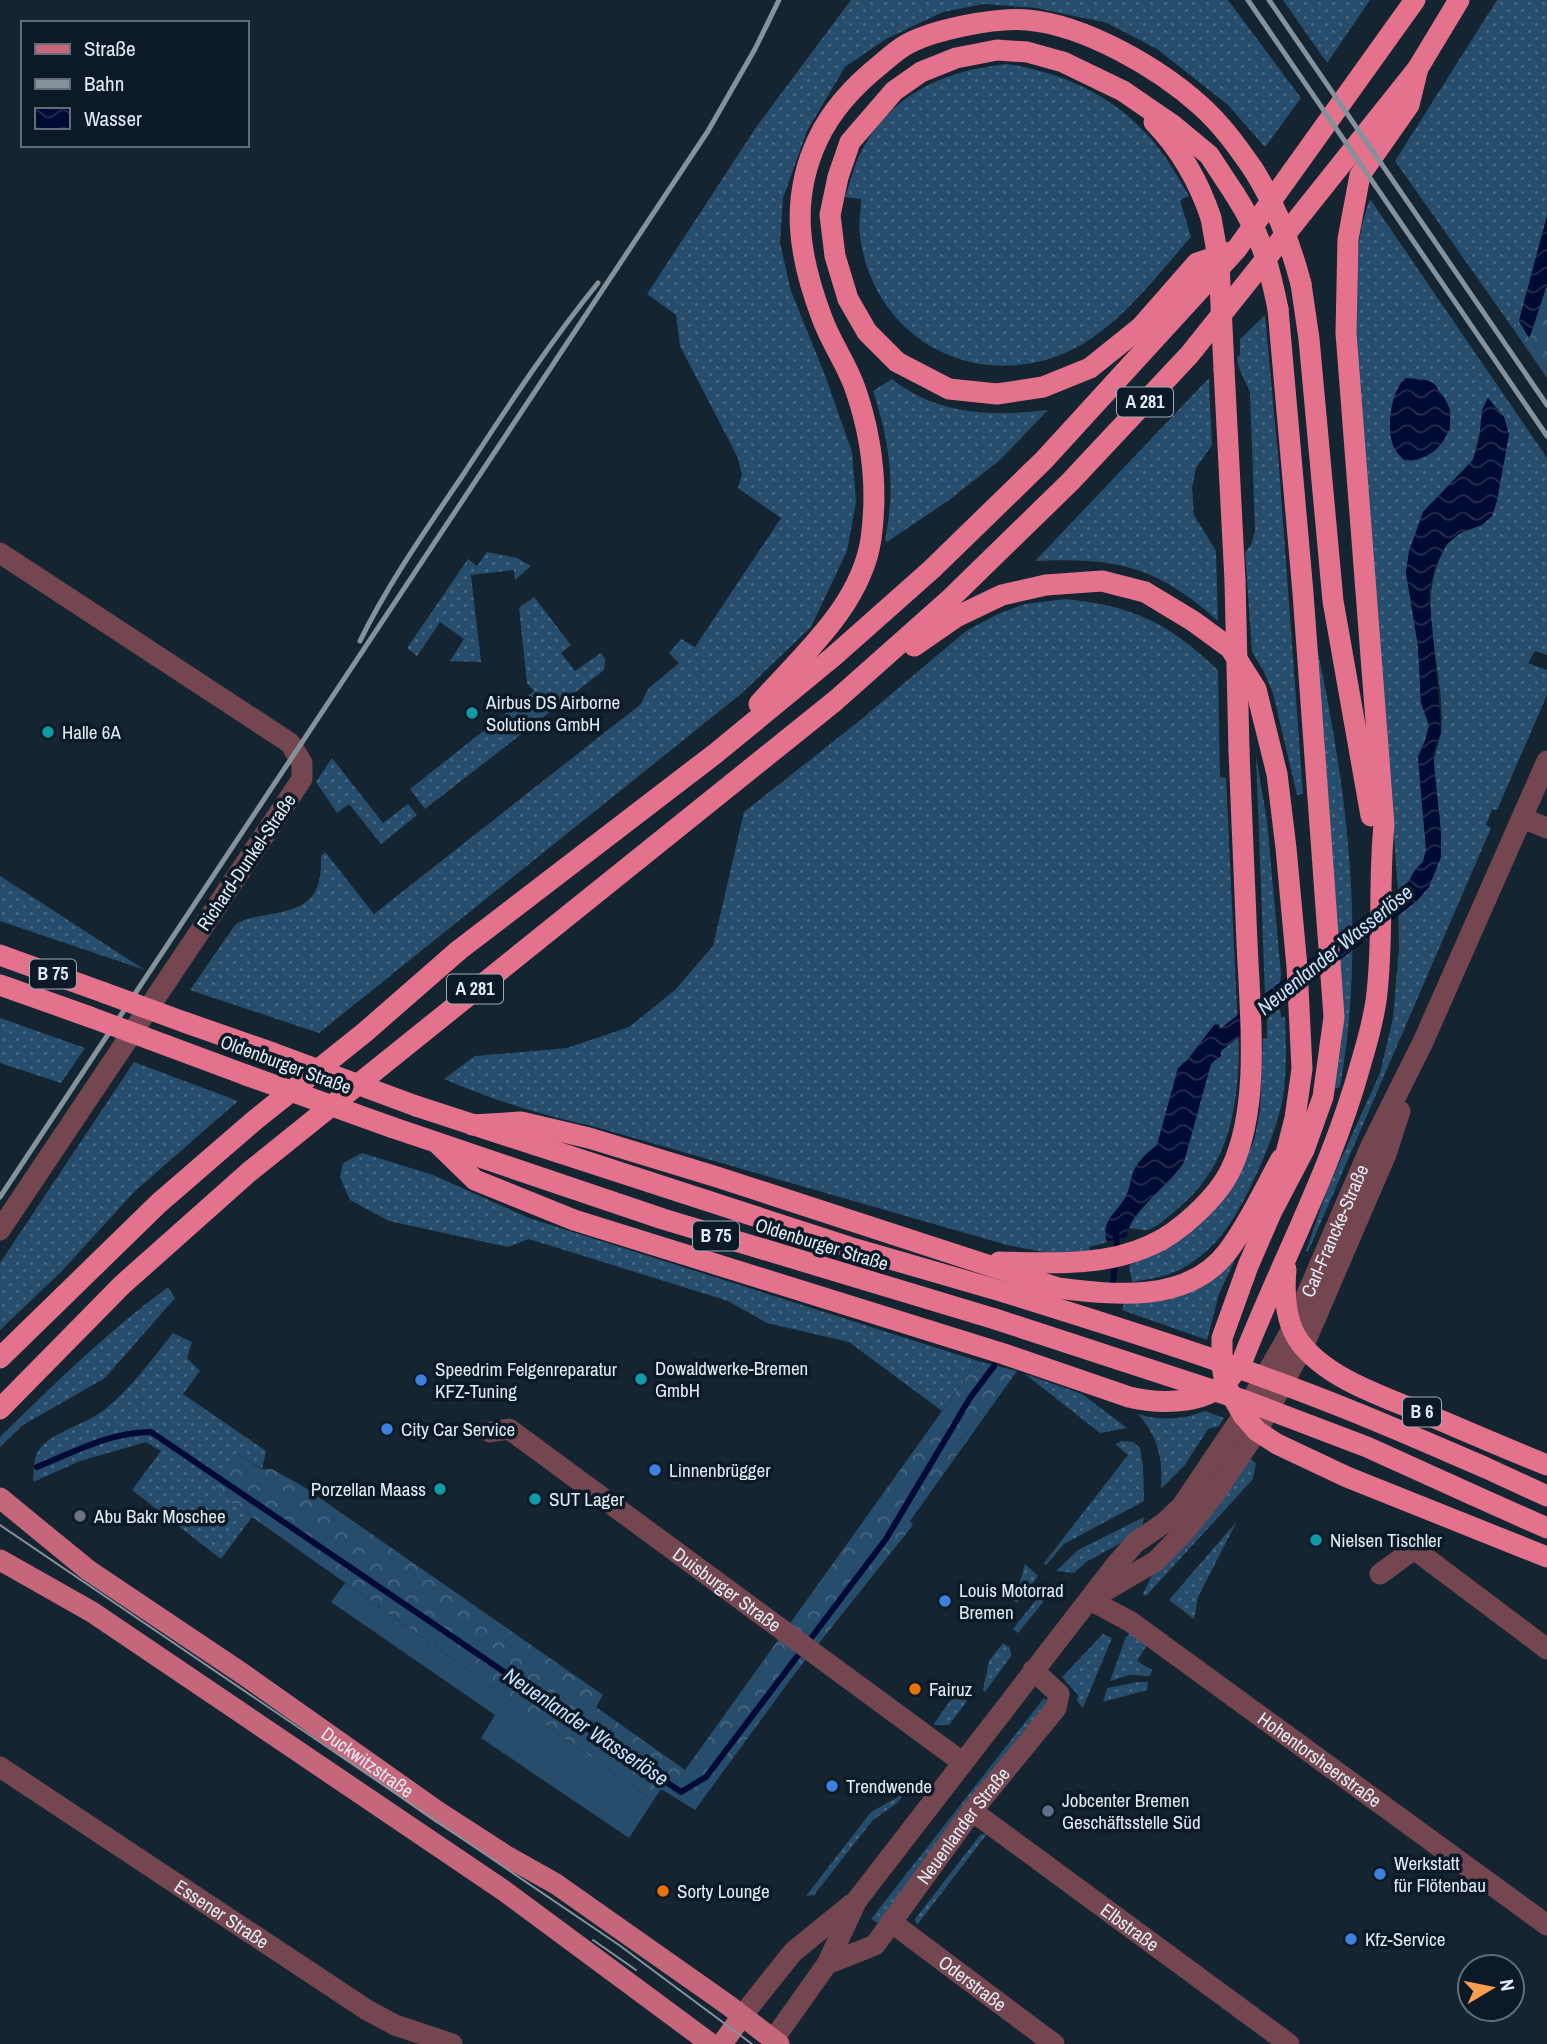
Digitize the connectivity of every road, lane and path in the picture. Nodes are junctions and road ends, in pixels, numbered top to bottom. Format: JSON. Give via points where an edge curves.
{"nodes":[{"id":1,"x":1415,"y":0,"type":"edge"},
{"id":2,"x":1459,"y":0,"type":"edge"},
{"id":3,"x":1418,"y":68,"type":"junction"},
{"id":4,"x":1123,"y":91,"type":"junction"},
{"id":5,"x":1236,"y":250,"type":"junction"},
{"id":6,"x":0,"y":553,"type":"edge"},
{"id":7,"x":835,"y":701,"type":"junction"},
{"id":8,"x":716,"y":753,"type":"junction"},
{"id":9,"x":1547,"y":761,"type":"edge"},
{"id":10,"x":1522,"y":818,"type":"junction"},
{"id":11,"x":1547,"y":828,"type":"edge"},
{"id":12,"x":1380,"y":863,"type":"junction"},
{"id":13,"x":0,"y":955,"type":"edge"},
{"id":14,"x":0,"y":985,"type":"edge"},
{"id":15,"x":1423,"y":1042,"type":"junction"},
{"id":16,"x":472,"y":1125,"type":"junction"},
{"id":17,"x":438,"y":1144,"type":"junction"},
{"id":18,"x":1288,"y":1146,"type":"junction"},
{"id":19,"x":1271,"y":1213,"type":"junction"},
{"id":20,"x":0,"y":1230,"type":"edge"},
{"id":21,"x":1287,"y":1255,"type":"junction"},
{"id":22,"x":977,"y":1261,"type":"junction"},
{"id":23,"x":1292,"y":1329,"type":"junction"},
{"id":24,"x":1303,"y":1347,"type":"junction"},
{"id":25,"x":0,"y":1358,"type":"edge"},
{"id":26,"x":1225,"y":1384,"type":"junction"},
{"id":27,"x":0,"y":1409,"type":"edge"},
{"id":28,"x":1250,"y":1423,"type":"junction"},
{"id":29,"x":490,"y":1432,"type":"dead end"},
{"id":30,"x":1547,"y":1465,"type":"edge"},
{"id":31,"x":1547,"y":1496,"type":"edge"},
{"id":32,"x":0,"y":1498,"type":"edge"},
{"id":33,"x":1547,"y":1528,"type":"edge"},
{"id":34,"x":1547,"y":1557,"type":"edge"},
{"id":35,"x":0,"y":1560,"type":"edge"},
{"id":36,"x":1380,"y":1574,"type":"dead end"},
{"id":37,"x":1090,"y":1600,"type":"junction"},
{"id":38,"x":1547,"y":1649,"type":"edge"},
{"id":39,"x":1033,"y":1670,"type":"junction"},
{"id":40,"x":962,"y":1762,"type":"junction"},
{"id":41,"x":0,"y":1767,"type":"edge"},
{"id":42,"x":972,"y":1811,"type":"junction"},
{"id":43,"x":857,"y":1900,"type":"junction"},
{"id":44,"x":891,"y":1922,"type":"junction"},
{"id":45,"x":1547,"y":1925,"type":"edge"},
{"id":46,"x":827,"y":1964,"type":"junction"},
{"id":47,"x":742,"y":2016,"type":"junction"},
{"id":48,"x":774,"y":2042,"type":"edge"},
{"id":49,"x":452,"y":2044,"type":"edge"},
{"id":50,"x":711,"y":2044,"type":"edge"},
{"id":51,"x":722,"y":2044,"type":"edge"},
{"id":52,"x":1054,"y":2044,"type":"edge"},
{"id":53,"x":1289,"y":2044,"type":"edge"}],
"edges":[{"from":1,"to":5,"type":"highway","number":"A 281"},
{"from":2,"to":3,"type":"highway","number":"A 281"},
{"from":3,"to":7,"type":"highway","number":"A 281","via":[[1190,355],[981,569]]},
{"from":3,"to":12,"type":"highway","via":[[1409,105],[1360,175],[1346,278],[1346,333],[1384,825]]},
{"from":4,"to":5,"type":"highway","via":[[1063,62],[997,50],[956,58],[921,72],[894,91],[850,142],[830,215],[835,256],[848,299],[867,332],[897,362],[949,389],[997,394],[1043,387],[1090,368],[1141,327],[1197,263]]},
{"from":4,"to":19,"type":"highway","bridge":true,"via":[[1209,155],[1254,223],[1278,309],[1334,1017],[1323,1097],[1304,1150]]},
{"from":4,"to":22,"type":"highway","bridge":true,"via":[[1186,161],[1211,218],[1219,263],[1250,1001],[1248,1116],[1231,1170],[1201,1209],[1153,1245],[1127,1255],[1066,1263]]},
{"from":5,"to":8,"type":"highway","number":"A 281","via":[[1044,460],[942,560]]},
{"from":6,"to":20,"type":"street","name":"Richard-Dunkel-Straße","via":[[290,743],[302,763],[302,779]]},
{"from":7,"to":18,"type":"highway","via":[[956,617],[1002,594],[1046,584],[1102,581],[1145,592],[1230,648],[1256,689],[1277,774],[1297,967],[1302,1069]]},
{"from":7,"to":27,"type":"highway","number":"A 281","via":[[249,1172],[122,1285]]},
{"from":8,"to":12,"type":"highway","bridge":true,"via":[[840,612],[860,581],[870,543],[876,491],[869,440],[856,390],[822,319],[804,262],[798,218],[805,172],[818,137],[843,100],[905,45],[948,29],[1027,20],[1066,29],[1135,58],[1200,105],[1253,169],[1282,223],[1301,284],[1333,601]]},
{"from":8,"to":25,"type":"highway","number":"A 281","via":[[459,950],[255,1120],[159,1203]]},
{"from":9,"to":10,"type":"street","name":"Carl-Francke-Straße"},
{"from":10,"to":11,"type":"street"},
{"from":10,"to":15,"type":"street","name":"Carl-Francke-Straße"},
{"from":12,"to":21,"type":"highway","via":[[1376,1001],[1353,1092]]},
{"from":13,"to":16,"type":"highway","name":"Oldenburger Straße","number":"B 75","bridge":true},
{"from":14,"to":17,"type":"highway","name":"Oldenburger Straße","number":"B 75","bridge":true},
{"from":15,"to":23,"type":"street","name":"Carl-Francke-Straße","via":[[1371,1146]]},
{"from":15,"to":24,"type":"street","name":"Carl-Francke-Straße","via":[[1386,1154]]},
{"from":16,"to":22,"type":"highway","via":[[521,1122],[589,1138]]},
{"from":16,"to":31,"type":"highway","name":"Oldenburger Straße","number":"B 75","bridge":true,"via":[[1255,1374],[1356,1412]]},
{"from":17,"to":26,"type":"highway","via":[[475,1180],[574,1220],[1129,1397],[1168,1403]]},
{"from":17,"to":33,"type":"highway","name":"Oldenburger Straße","number":"B 75","bridge":true,"via":[[1246,1401],[1367,1447]]},
{"from":18,"to":19,"type":"highway"},
{"from":18,"to":22,"type":"highway","via":[[1227,1253],[1183,1284],[1150,1293],[1084,1291],[1058,1288]]},
{"from":19,"to":26,"type":"highway","via":[[1222,1338]]},
{"from":21,"to":23,"type":"highway","number":"B 6","via":[[1284,1292]]},
{"from":21,"to":26,"type":"highway","via":[[1243,1359]]},
{"from":23,"to":24,"type":"highway","number":"B 6"},
{"from":23,"to":28,"type":"street","name":"Carl-Francke-Straße"},
{"from":24,"to":28,"type":"street","name":"Neuenlander Straße"},
{"from":24,"to":30,"type":"highway","number":"B 6","via":[[1361,1387]]},
{"from":26,"to":28,"type":"highway"},
{"from":28,"to":34,"type":"highway","via":[[1278,1444],[1347,1478]]},
{"from":28,"to":37,"type":"street","name":"Neuenlander Straße","via":[[1181,1507],[1135,1543]]},
{"from":29,"to":40,"type":"street","name":"Duisburger Straße","via":[[509,1429]]},
{"from":32,"to":47,"type":"main road","name":"Duckwitzstraße","via":[[88,1570],[437,1811],[556,1884]]},
{"from":35,"to":50,"type":"main road","name":"Duckwitzstraße","via":[[92,1612],[503,1890]]},
{"from":36,"to":38,"type":"street","via":[[1414,1549]]},
{"from":37,"to":39,"type":"street","name":"Neuenlander Straße"},
{"from":37,"to":45,"type":"street","name":"Hohentorsheerstraße","via":[[1132,1622]]},
{"from":39,"to":40,"type":"street","name":"Neuenlander Straße"},
{"from":39,"to":42,"type":"street","name":"Neuenlander Straße","via":[[1059,1695],[1056,1707]]},
{"from":40,"to":43,"type":"street","name":"Neuenlander Straße"},
{"from":41,"to":49,"type":"street","name":"Essener Straße","via":[[367,2010],[395,2025]]},
{"from":42,"to":44,"type":"street","name":"Neuenlander Straße"},
{"from":42,"to":53,"type":"street","name":"Elbstraße"},
{"from":43,"to":46,"type":"street","name":"Neuenlander Straße"},
{"from":43,"to":47,"type":"street","name":"Neuenlander Straße","via":[[793,1952]]},
{"from":44,"to":46,"type":"street","name":"Neuenlander Straße","via":[[875,1945]]},
{"from":44,"to":52,"type":"street","name":"Oderstraße"},
{"from":46,"to":48,"type":"street","name":"Neuenlander Straße"},
{"from":47,"to":48,"type":"main road","name":"Duckwitzstraße"},
{"from":47,"to":51,"type":"main road","name":"Neuenlander Straße"}]}
